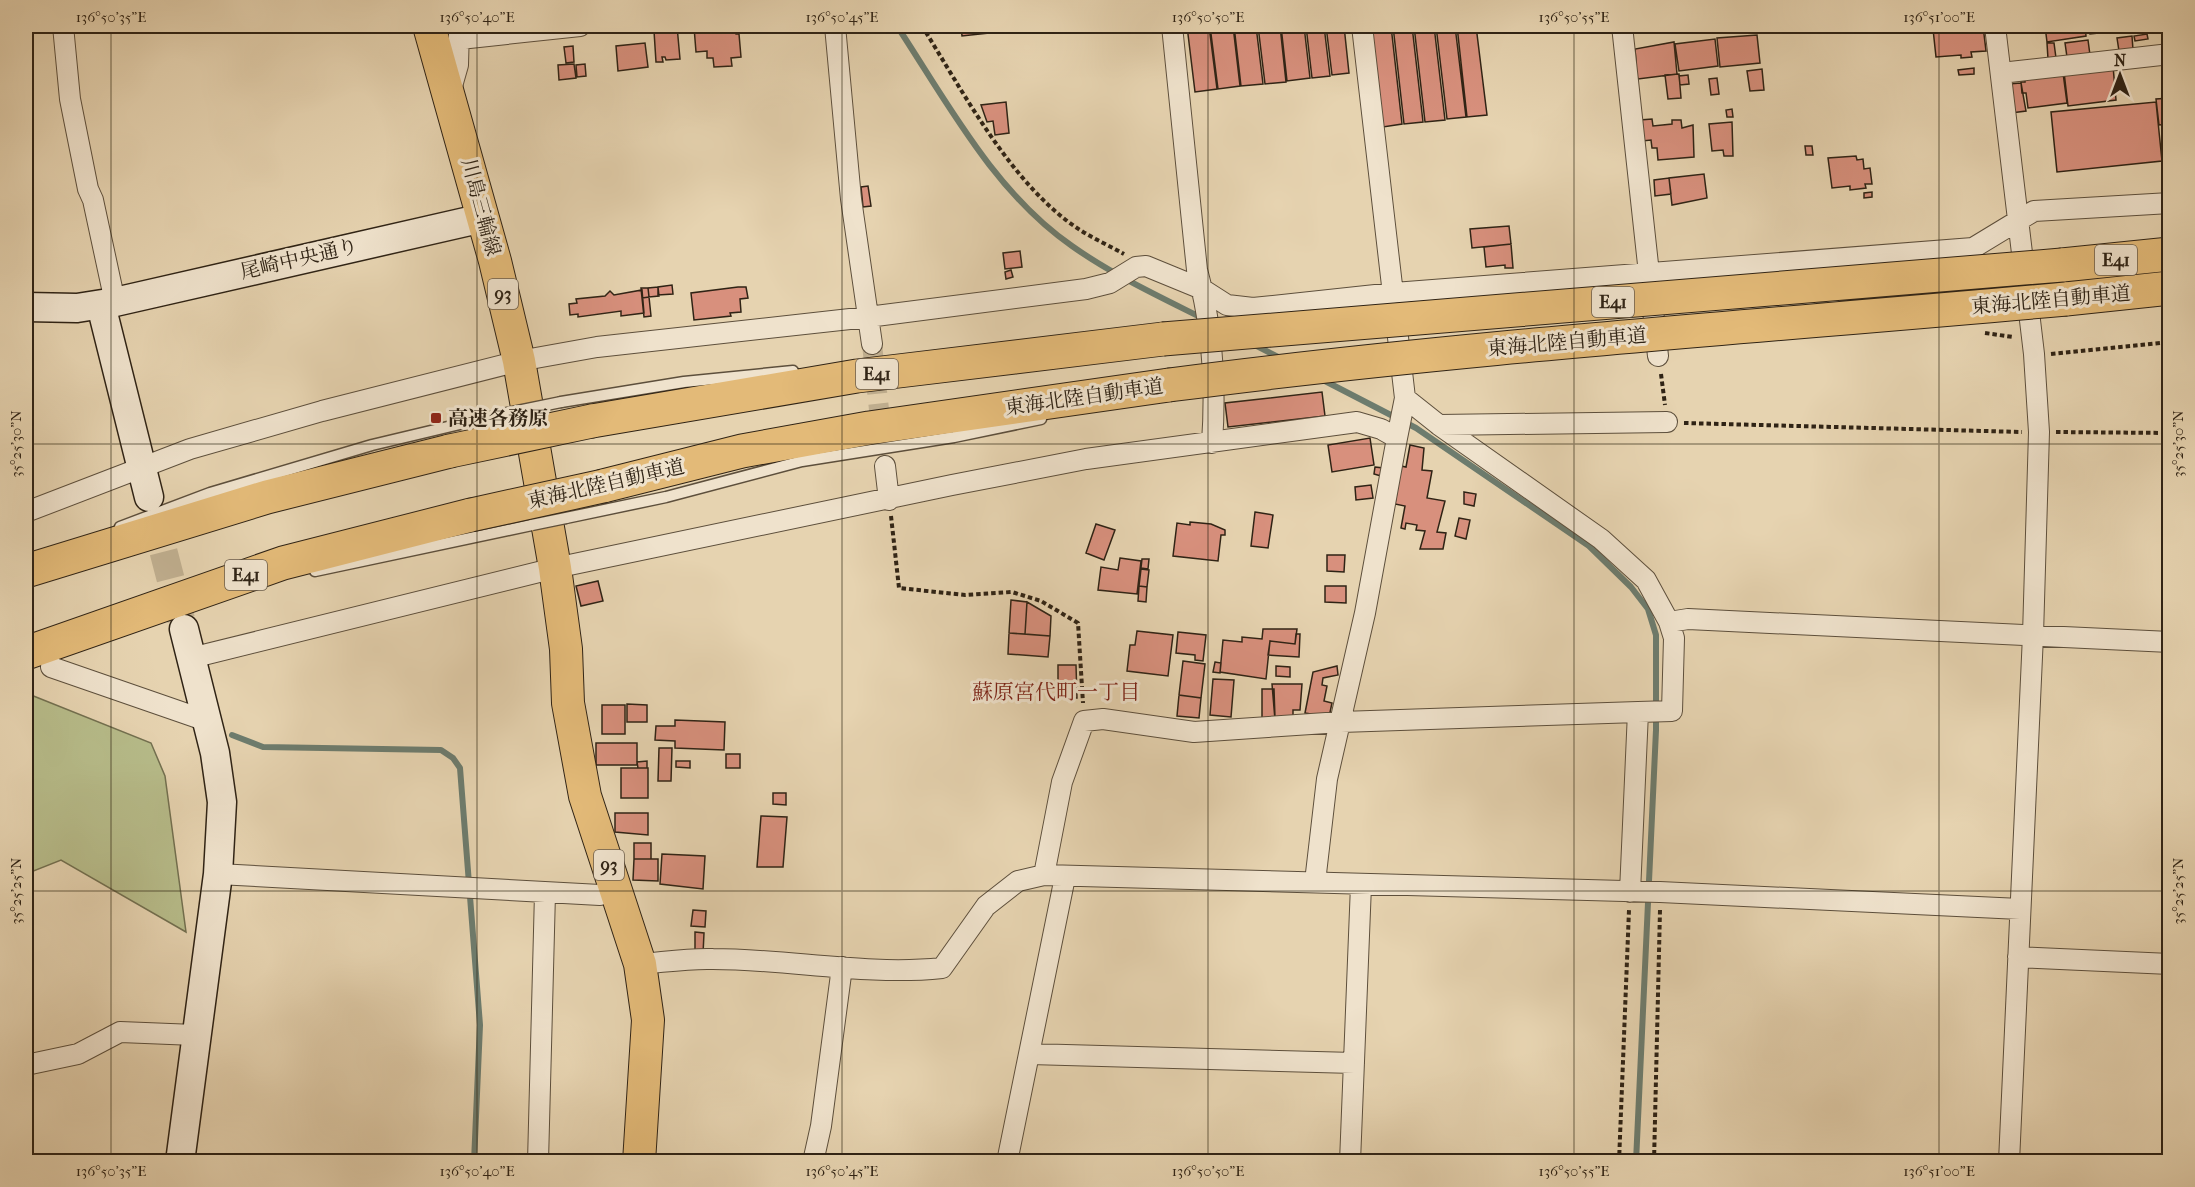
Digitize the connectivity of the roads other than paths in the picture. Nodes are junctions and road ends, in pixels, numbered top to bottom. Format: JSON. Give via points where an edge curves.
{"nodes":[{"id":1,"x":63,"y":26,"type":"edge"},
{"id":2,"x":429,"y":26,"type":"edge"},
{"id":3,"x":580,"y":26,"type":"edge"},
{"id":4,"x":835,"y":26,"type":"edge"},
{"id":5,"x":1172,"y":26,"type":"edge"},
{"id":6,"x":1362,"y":26,"type":"edge"},
{"id":7,"x":1622,"y":26,"type":"edge"},
{"id":8,"x":1995,"y":26,"type":"edge"},
{"id":9,"x":459,"y":32,"type":"edge"},
{"id":10,"x":2169,"y":54,"type":"edge"},
{"id":11,"x":2001,"y":73,"type":"junction"},
{"id":12,"x":449,"y":96,"type":"junction"},
{"id":13,"x":2169,"y":203,"type":"edge"},
{"id":14,"x":483,"y":218,"type":"junction"},
{"id":15,"x":2018,"y":221,"type":"junction"},
{"id":16,"x":2169,"y":254,"type":"edge"},
{"id":17,"x":1649,"y":275,"type":"junction"},
{"id":18,"x":2169,"y":288,"type":"edge"},
{"id":19,"x":1394,"y":294,"type":"junction"},
{"id":20,"x":1203,"y":296,"type":"junction"},
{"id":21,"x":108,"y":304,"type":"junction"},
{"id":22,"x":26,"y":307,"type":"edge"},
{"id":23,"x":868,"y":317,"type":"junction"},
{"id":24,"x":872,"y":344,"type":"tunnel mouth"},
{"id":25,"x":1658,"y":356,"type":"road end"},
{"id":26,"x":519,"y":361,"type":"junction"},
{"id":27,"x":965,"y":363,"type":"junction"},
{"id":28,"x":841,"y":367,"type":"dead end"},
{"id":29,"x":808,"y":370,"type":"dead end"},
{"id":30,"x":1155,"y":387,"type":"junction"},
{"id":31,"x":1405,"y":401,"type":"junction"},
{"id":32,"x":1080,"y":410,"type":"dead end"},
{"id":33,"x":1058,"y":416,"type":"dead end"},
{"id":34,"x":1667,"y":422,"type":"road end"},
{"id":35,"x":1439,"y":425,"type":"junction"},
{"id":36,"x":1398,"y":433,"type":"junction"},
{"id":37,"x":1212,"y":443,"type":"junction"},
{"id":38,"x":885,"y":466,"type":"tunnel mouth"},
{"id":39,"x":142,"y":468,"type":"junction"},
{"id":40,"x":149,"y":497,"type":"tunnel mouth"},
{"id":41,"x":890,"y":500,"type":"junction"},
{"id":42,"x":26,"y":512,"type":"edge"},
{"id":43,"x":555,"y":568,"type":"junction"},
{"id":44,"x":31,"y":569,"type":"edge"},
{"id":45,"x":303,"y":574,"type":"dead end"},
{"id":46,"x":260,"y":583,"type":"dead end"},
{"id":47,"x":158,"y":605,"type":"junction"},
{"id":48,"x":1669,"y":621,"type":"junction"},
{"id":49,"x":183,"y":629,"type":"tunnel mouth"},
{"id":50,"x":2033,"y":635,"type":"junction"},
{"id":51,"x":2169,"y":642,"type":"edge"},
{"id":52,"x":191,"y":658,"type":"junction"},
{"id":53,"x":38,"y":660,"type":"edge"},
{"id":54,"x":1651,"y":711,"type":"junction"},
{"id":55,"x":207,"y":721,"type":"junction"},
{"id":56,"x":1341,"y":722,"type":"junction"},
{"id":57,"x":218,"y":874,"type":"junction"},
{"id":58,"x":1044,"y":875,"type":"junction"},
{"id":59,"x":1065,"y":877,"type":"junction"},
{"id":60,"x":1315,"y":882,"type":"junction"},
{"id":61,"x":1361,"y":885,"type":"junction"},
{"id":62,"x":616,"y":887,"type":"junction"},
{"id":63,"x":1630,"y":892,"type":"junction"},
{"id":64,"x":545,"y":893,"type":"junction"},
{"id":65,"x":2020,"y":909,"type":"junction"},
{"id":66,"x":2018,"y":957,"type":"junction"},
{"id":67,"x":640,"y":964,"type":"junction"},
{"id":68,"x":2169,"y":964,"type":"edge"},
{"id":69,"x":842,"y":967,"type":"junction"},
{"id":70,"x":195,"y":1035,"type":"junction"},
{"id":71,"x":1030,"y":1054,"type":"junction"},
{"id":72,"x":1354,"y":1063,"type":"junction"},
{"id":73,"x":26,"y":1065,"type":"edge"},
{"id":74,"x":180,"y":1161,"type":"edge"},
{"id":75,"x":538,"y":1161,"type":"edge"},
{"id":76,"x":639,"y":1161,"type":"edge"},
{"id":77,"x":813,"y":1161,"type":"edge"},
{"id":78,"x":1007,"y":1161,"type":"edge"},
{"id":79,"x":1350,"y":1161,"type":"edge"},
{"id":80,"x":2009,"y":1161,"type":"edge"}],
"edges":[{"from":1,"to":21,"type":"street","via":[[70,99],[93,200]]},
{"from":2,"to":12,"type":"main road","name":"川島三輪線","number":"93"},
{"from":3,"to":9,"type":"street"},
{"from":4,"to":23,"type":"street","via":[[851,199]]},
{"from":5,"to":20,"type":"street"},
{"from":6,"to":19,"type":"street"},
{"from":7,"to":17,"type":"street"},
{"from":8,"to":11,"type":"street"},
{"from":9,"to":12,"type":"street","via":[[458,65]]},
{"from":10,"to":11,"type":"street"},
{"from":11,"to":15,"type":"street"},
{"from":12,"to":14,"type":"main road","name":"川島三輪線","number":"93"},
{"from":13,"to":15,"type":"street","via":[[2034,211]]},
{"from":14,"to":21,"type":"street","name":"尾崎中央通り"},
{"from":14,"to":26,"type":"main road","name":"川島三輪線","number":"93"},
{"from":15,"to":17,"type":"street","via":[[1973,248]]},
{"from":15,"to":50,"type":"street","via":[[2039,432]]},
{"from":16,"to":27,"type":"highway","name":"東海北陸自動車道","number":"E41","bridge":true,"via":[[1164,339]]},
{"from":17,"to":19,"type":"street"},
{"from":17,"to":25,"type":"street"},
{"from":18,"to":30,"type":"highway","name":"東海北陸自動車道","number":"E41","bridge":true,"via":[[1549,342]]},
{"from":19,"to":20,"type":"street","via":[[1253,308],[1227,305]]},
{"from":19,"to":31,"type":"street"},
{"from":20,"to":23,"type":"street","via":[[1141,266],[1110,283],[1086,289]]},
{"from":20,"to":37,"type":"street","via":[[1215,400]]},
{"from":21,"to":22,"type":"street","name":"尾崎中央通り"},
{"from":21,"to":39,"type":"street"},
{"from":23,"to":24,"type":"street"},
{"from":23,"to":26,"type":"street","via":[[597,347]]},
{"from":26,"to":39,"type":"street","via":[[322,411],[190,449]]},
{"from":26,"to":43,"type":"main road","name":"川島三輪線","number":"93"},
{"from":27,"to":28,"type":"lane"},
{"from":27,"to":44,"type":"highway","name":"東海北陸自動車道","number":"E41","bridge":true,"via":[[592,420],[450,451],[267,497]]},
{"from":29,"to":44,"type":"lane","bridge":true,"via":[[684,382],[561,402],[372,445],[210,493],[109,532]]},
{"from":30,"to":32,"type":"lane"},
{"from":30,"to":47,"type":"highway","name":"東海北陸自動車道","number":"E41","bridge":true,"via":[[869,428],[742,451],[283,563]]},
{"from":31,"to":35,"type":"street"},
{"from":31,"to":36,"type":"street"},
{"from":33,"to":45,"type":"lane","bridge":true,"via":[[802,461],[666,497]]},
{"from":34,"to":35,"type":"street"},
{"from":35,"to":48,"type":"street","via":[[1602,540],[1646,580]]},
{"from":36,"to":37,"type":"street","via":[[1357,422]]},
{"from":36,"to":56,"type":"street"},
{"from":37,"to":41,"type":"street","via":[[1086,459]]},
{"from":38,"to":41,"type":"street"},
{"from":39,"to":40,"type":"street"},
{"from":39,"to":42,"type":"street"},
{"from":41,"to":43,"type":"street"},
{"from":43,"to":52,"type":"street"},
{"from":43,"to":62,"type":"main road","number":"93","via":[[567,649],[574,749],[585,796]]},
{"from":46,"to":47,"type":"lane"},
{"from":47,"to":53,"type":"highway","name":"東海北陸自動車道","number":"E41"},
{"from":48,"to":50,"type":"street"},
{"from":48,"to":54,"type":"street","via":[[1674,638],[1672,711]]},
{"from":49,"to":52,"type":"street"},
{"from":50,"to":51,"type":"street"},
{"from":50,"to":65,"type":"street"},
{"from":52,"to":55,"type":"street"},
{"from":53,"to":55,"type":"street"},
{"from":54,"to":56,"type":"street"},
{"from":54,"to":63,"type":"street"},
{"from":55,"to":57,"type":"street","via":[[222,802]]},
{"from":56,"to":58,"type":"street","via":[[1194,732],[1103,719],[1084,721],[1062,782]]},
{"from":56,"to":60,"type":"street","via":[[1328,779]]},
{"from":57,"to":64,"type":"street"},
{"from":57,"to":70,"type":"street"},
{"from":58,"to":59,"type":"street"},
{"from":58,"to":69,"type":"street","via":[[1018,881],[986,906],[942,968]]},
{"from":59,"to":60,"type":"street"},
{"from":59,"to":71,"type":"street"},
{"from":60,"to":61,"type":"street"},
{"from":61,"to":63,"type":"street"},
{"from":61,"to":72,"type":"street"},
{"from":62,"to":64,"type":"street","via":[[600,894]]},
{"from":62,"to":67,"type":"main road","number":"93"},
{"from":63,"to":65,"type":"street"},
{"from":64,"to":75,"type":"street"},
{"from":65,"to":66,"type":"street"},
{"from":66,"to":68,"type":"street"},
{"from":66,"to":80,"type":"street"},
{"from":67,"to":69,"type":"street","via":[[713,958]]},
{"from":67,"to":76,"type":"main road","number":"93","via":[[648,1020]]},
{"from":69,"to":77,"type":"street"},
{"from":70,"to":73,"type":"street","via":[[120,1032],[78,1054]]},
{"from":70,"to":74,"type":"street"},
{"from":71,"to":72,"type":"street"},
{"from":71,"to":78,"type":"street"},
{"from":72,"to":79,"type":"street"}]}
